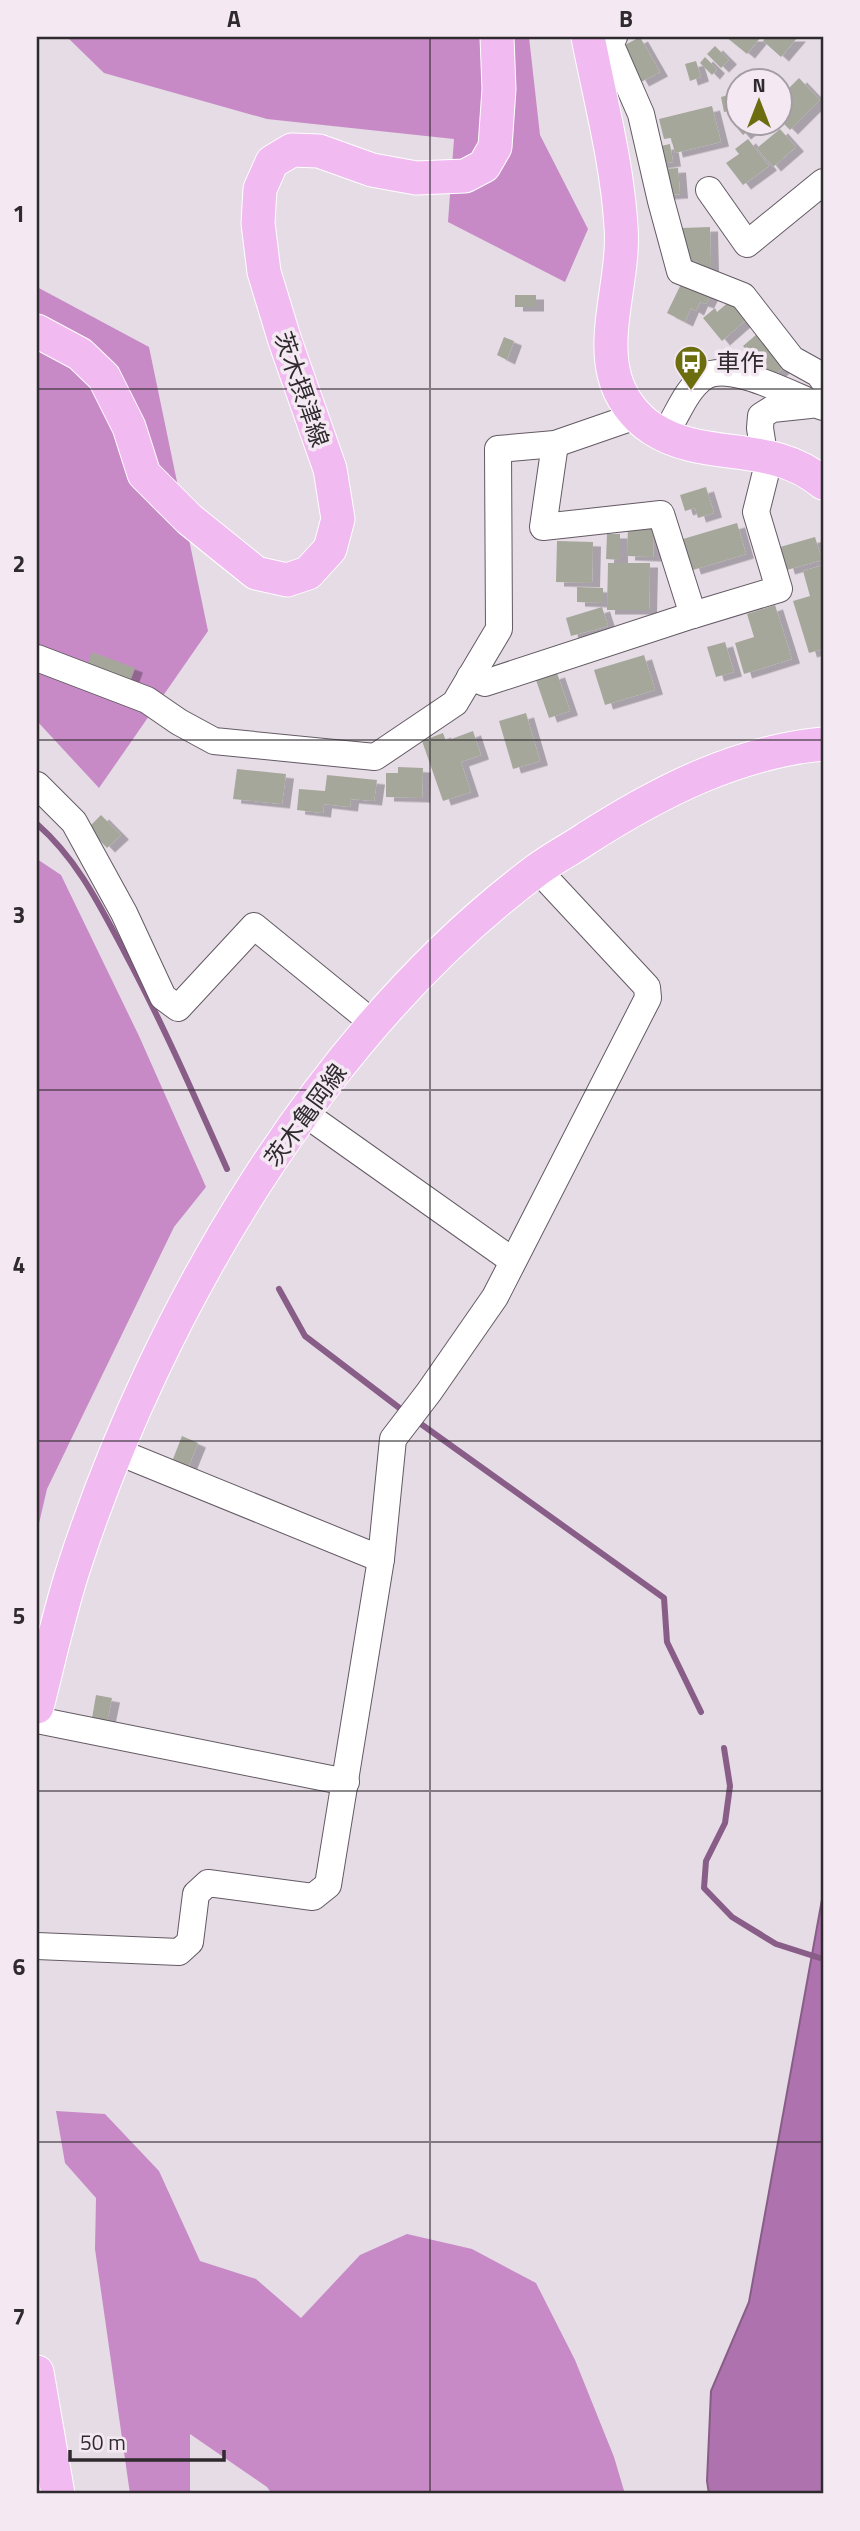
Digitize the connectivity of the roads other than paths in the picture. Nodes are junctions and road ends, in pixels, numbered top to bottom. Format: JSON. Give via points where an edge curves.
{"nodes":[{"id":1,"x":498,"y":37,"type":"edge"},
{"id":2,"x":588,"y":37,"type":"edge"},
{"id":3,"x":614,"y":37,"type":"edge"},
{"id":4,"x":823,"y":182,"type":"edge"},
{"id":5,"x":709,"y":190,"type":"dead end"},
{"id":6,"x":37,"y":331,"type":"edge"},
{"id":7,"x":733,"y":374,"type":"junction"},
{"id":8,"x":821,"y":397,"type":"edge"},
{"id":9,"x":636,"y":416,"type":"junction"},
{"id":10,"x":761,"y":416,"type":"junction"},
{"id":11,"x":664,"y":435,"type":"junction"},
{"id":12,"x":555,"y":444,"type":"junction"},
{"id":13,"x":767,"y":455,"type":"junction"},
{"id":14,"x":823,"y":483,"type":"edge"},
{"id":15,"x":692,"y":615,"type":"junction"},
{"id":16,"x":37,"y":658,"type":"edge"},
{"id":17,"x":471,"y":677,"type":"junction"},
{"id":18,"x":823,"y":744,"type":"edge"},
{"id":19,"x":37,"y":785,"type":"edge"},
{"id":20,"x":538,"y":870,"type":"junction"},
{"id":21,"x":373,"y":1023,"type":"junction"},
{"id":22,"x":304,"y":1113,"type":"junction"},
{"id":23,"x":513,"y":1261,"type":"junction"},
{"id":24,"x":116,"y":1451,"type":"junction"},
{"id":25,"x":381,"y":1559,"type":"junction"},
{"id":26,"x":37,"y":1707,"type":"edge"},
{"id":27,"x":37,"y":1720,"type":"edge"},
{"id":28,"x":346,"y":1782,"type":"junction"},
{"id":29,"x":37,"y":1946,"type":"edge"},
{"id":30,"x":37,"y":2372,"type":"edge"},
{"id":31,"x":43,"y":2448,"type":"edge"},
{"id":32,"x":58,"y":2494,"type":"edge"}],
"edges":[{"from":1,"to":6,"type":"main road","name":"茨木摂津線","via":[[495,147],[484,166],[465,176],[416,178],[372,170],[319,151],[292,150],[272,162],[260,189],[258,223],[264,272],[330,469],[338,519],[330,549],[308,573],[287,580],[256,573],[188,519],[144,474],[129,427],[104,377],[80,354]]},
{"from":2,"to":9,"type":"main road","via":[[622,227],[612,360],[620,390]]},
{"from":3,"to":8,"type":"street","via":[[610,43],[641,114],[680,271],[743,296],[792,359],[819,374]]},
{"from":4,"to":5,"type":"street","via":[[747,244]]},
{"from":7,"to":8,"type":"street"},
{"from":7,"to":10,"type":"street","via":[[759,405]]},
{"from":7,"to":11,"type":"street","via":[[704,377]]},
{"from":8,"to":10,"type":"street"},
{"from":9,"to":11,"type":"main road"},
{"from":9,"to":12,"type":"street"},
{"from":10,"to":13,"type":"street"},
{"from":11,"to":13,"type":"main road","via":[[714,449]]},
{"from":12,"to":15,"type":"street","via":[[544,527],[661,514]]},
{"from":12,"to":17,"type":"street","via":[[498,449],[499,629]]},
{"from":13,"to":14,"type":"main road","via":[[797,466]]},
{"from":13,"to":15,"type":"street","via":[[756,512],[779,589]]},
{"from":15,"to":17,"type":"street","via":[[485,683]]},
{"from":16,"to":17,"type":"street","via":[[147,701],[214,741],[375,757],[455,703]]},
{"from":18,"to":20,"type":"main road","name":"茨木亀岡線","via":[[743,760],[672,788]]},
{"from":19,"to":21,"type":"street","via":[[74,822],[163,997],[178,1008],[254,926]]},
{"from":20,"to":21,"type":"main road","name":"茨木亀岡線","via":[[462,933]]},
{"from":20,"to":23,"type":"street","via":[[647,987],[648,998]]},
{"from":21,"to":22,"type":"main road","name":"茨木亀岡線"},
{"from":22,"to":23,"type":"street"},
{"from":22,"to":24,"type":"main road","name":"茨木亀岡線","via":[[181,1311]]},
{"from":23,"to":25,"type":"street","via":[[495,1297],[393,1439]]},
{"from":24,"to":25,"type":"street"},
{"from":24,"to":26,"type":"main road","name":"茨木亀岡線","via":[[73,1568]]},
{"from":25,"to":28,"type":"street"},
{"from":27,"to":28,"type":"street"},
{"from":28,"to":29,"type":"street","via":[[328,1885],[313,1897],[208,1883],[196,1894],[190,1942],[179,1952]]},
{"from":30,"to":31,"type":"main road"},
{"from":31,"to":32,"type":"main road"}]}
